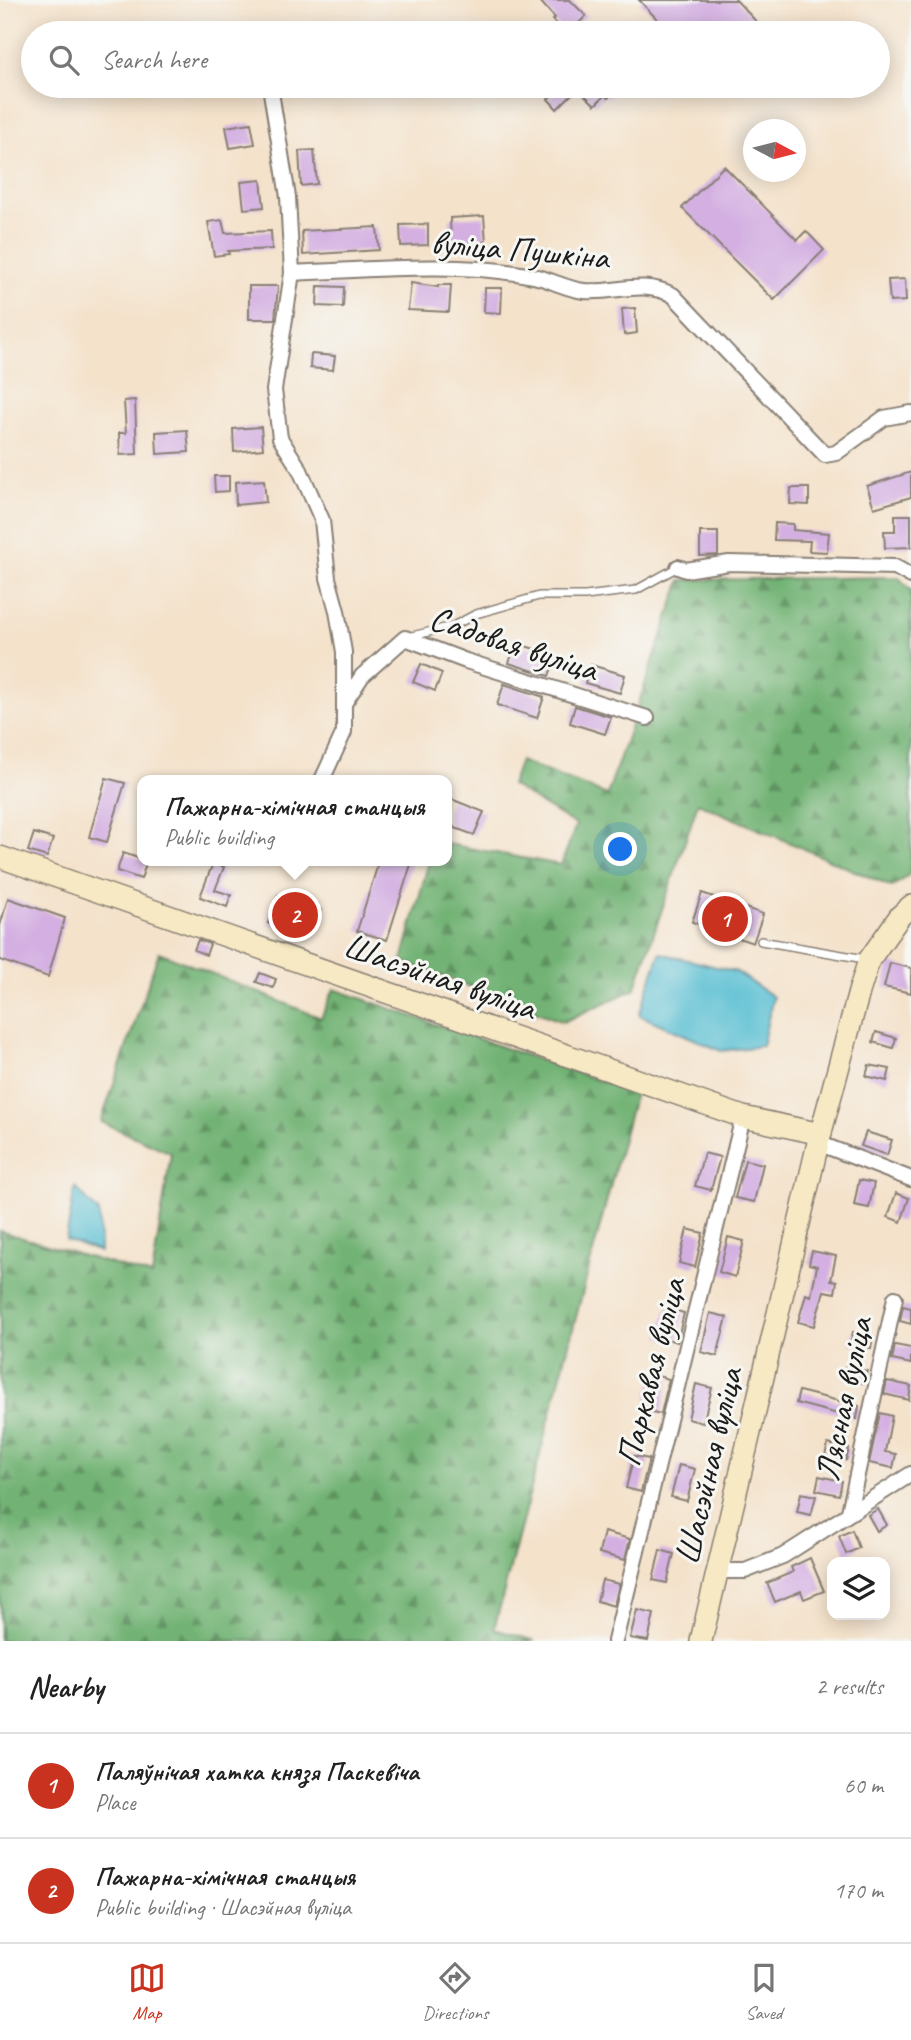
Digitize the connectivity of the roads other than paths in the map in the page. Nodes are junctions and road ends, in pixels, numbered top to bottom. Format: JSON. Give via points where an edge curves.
{"nodes":[{"id":1,"x":272,"y":98,"type":"edge"},
{"id":2,"x":292,"y":272,"type":"junction"},
{"id":3,"x":911,"y":413,"type":"edge"},
{"id":4,"x":678,"y":567,"type":"joint"},
{"id":5,"x":911,"y":576,"type":"edge"},
{"id":6,"x":405,"y":638,"type":"junction"},
{"id":7,"x":345,"y":702,"type":"junction"},
{"id":8,"x":647,"y":718,"type":"dead end"},
{"id":9,"x":324,"y":775,"type":"edge"},
{"id":10,"x":0,"y":857,"type":"edge"},
{"id":11,"x":911,"y":906,"type":"edge"},
{"id":12,"x":761,"y":942,"type":"dead end"},
{"id":13,"x":869,"y":960,"type":"junction"},
{"id":14,"x":743,"y":1116,"type":"junction"},
{"id":15,"x":819,"y":1139,"type":"junction"},
{"id":16,"x":911,"y":1179,"type":"edge"},
{"id":17,"x":895,"y":1298,"type":"dead end"},
{"id":18,"x":911,"y":1474,"type":"edge"},
{"id":19,"x":849,"y":1513,"type":"junction"},
{"id":20,"x":717,"y":1571,"type":"junction"},
{"id":21,"x":615,"y":1641,"type":"edge"},
{"id":22,"x":701,"y":1641,"type":"edge"}],
"edges":[{"from":1,"to":2,"type":"street","via":[[288,197]]},
{"from":2,"to":3,"type":"street","name":"вуліца Пушкіна","via":[[454,268],[533,276],[583,291],[659,288],[673,295],[825,455],[836,453],[884,418]]},
{"from":2,"to":7,"type":"street","via":[[274,390],[280,438],[322,520],[328,578],[344,652]]},
{"from":4,"to":5,"type":"street","via":[[686,570],[729,563],[895,566]]},
{"from":4,"to":6,"type":"lane","via":[[636,590],[539,596]]},
{"from":6,"to":7,"type":"street","name":"Садовая вуліца","via":[[362,676]]},
{"from":6,"to":8,"type":"street","name":"Садовая вуліца"},
{"from":7,"to":9,"type":"street","via":[[344,732]]},
{"from":10,"to":14,"type":"main road","name":"Шасэйная вуліца"},
{"from":11,"to":13,"type":"main road","name":"Шасэйная вуліца"},
{"from":12,"to":13,"type":"lane"},
{"from":13,"to":15,"type":"main road","name":"Шасэйная вуліца"},
{"from":14,"to":15,"type":"main road","name":"Шасэйная вуліца"},
{"from":14,"to":21,"type":"street","name":"Паркавая вуліца"},
{"from":15,"to":16,"type":"street","name":"Шасэйная вуліца"},
{"from":15,"to":20,"type":"main road","name":"Шасэйная вуліца"},
{"from":17,"to":19,"type":"street","name":"Лясная вуліца"},
{"from":18,"to":19,"type":"street","name":"Лясная вуліца"},
{"from":19,"to":20,"type":"street","name":"Лясная вуліца","via":[[783,1556],[745,1571]]},
{"from":20,"to":22,"type":"main road","name":"Шасэйная вуліца"}]}
